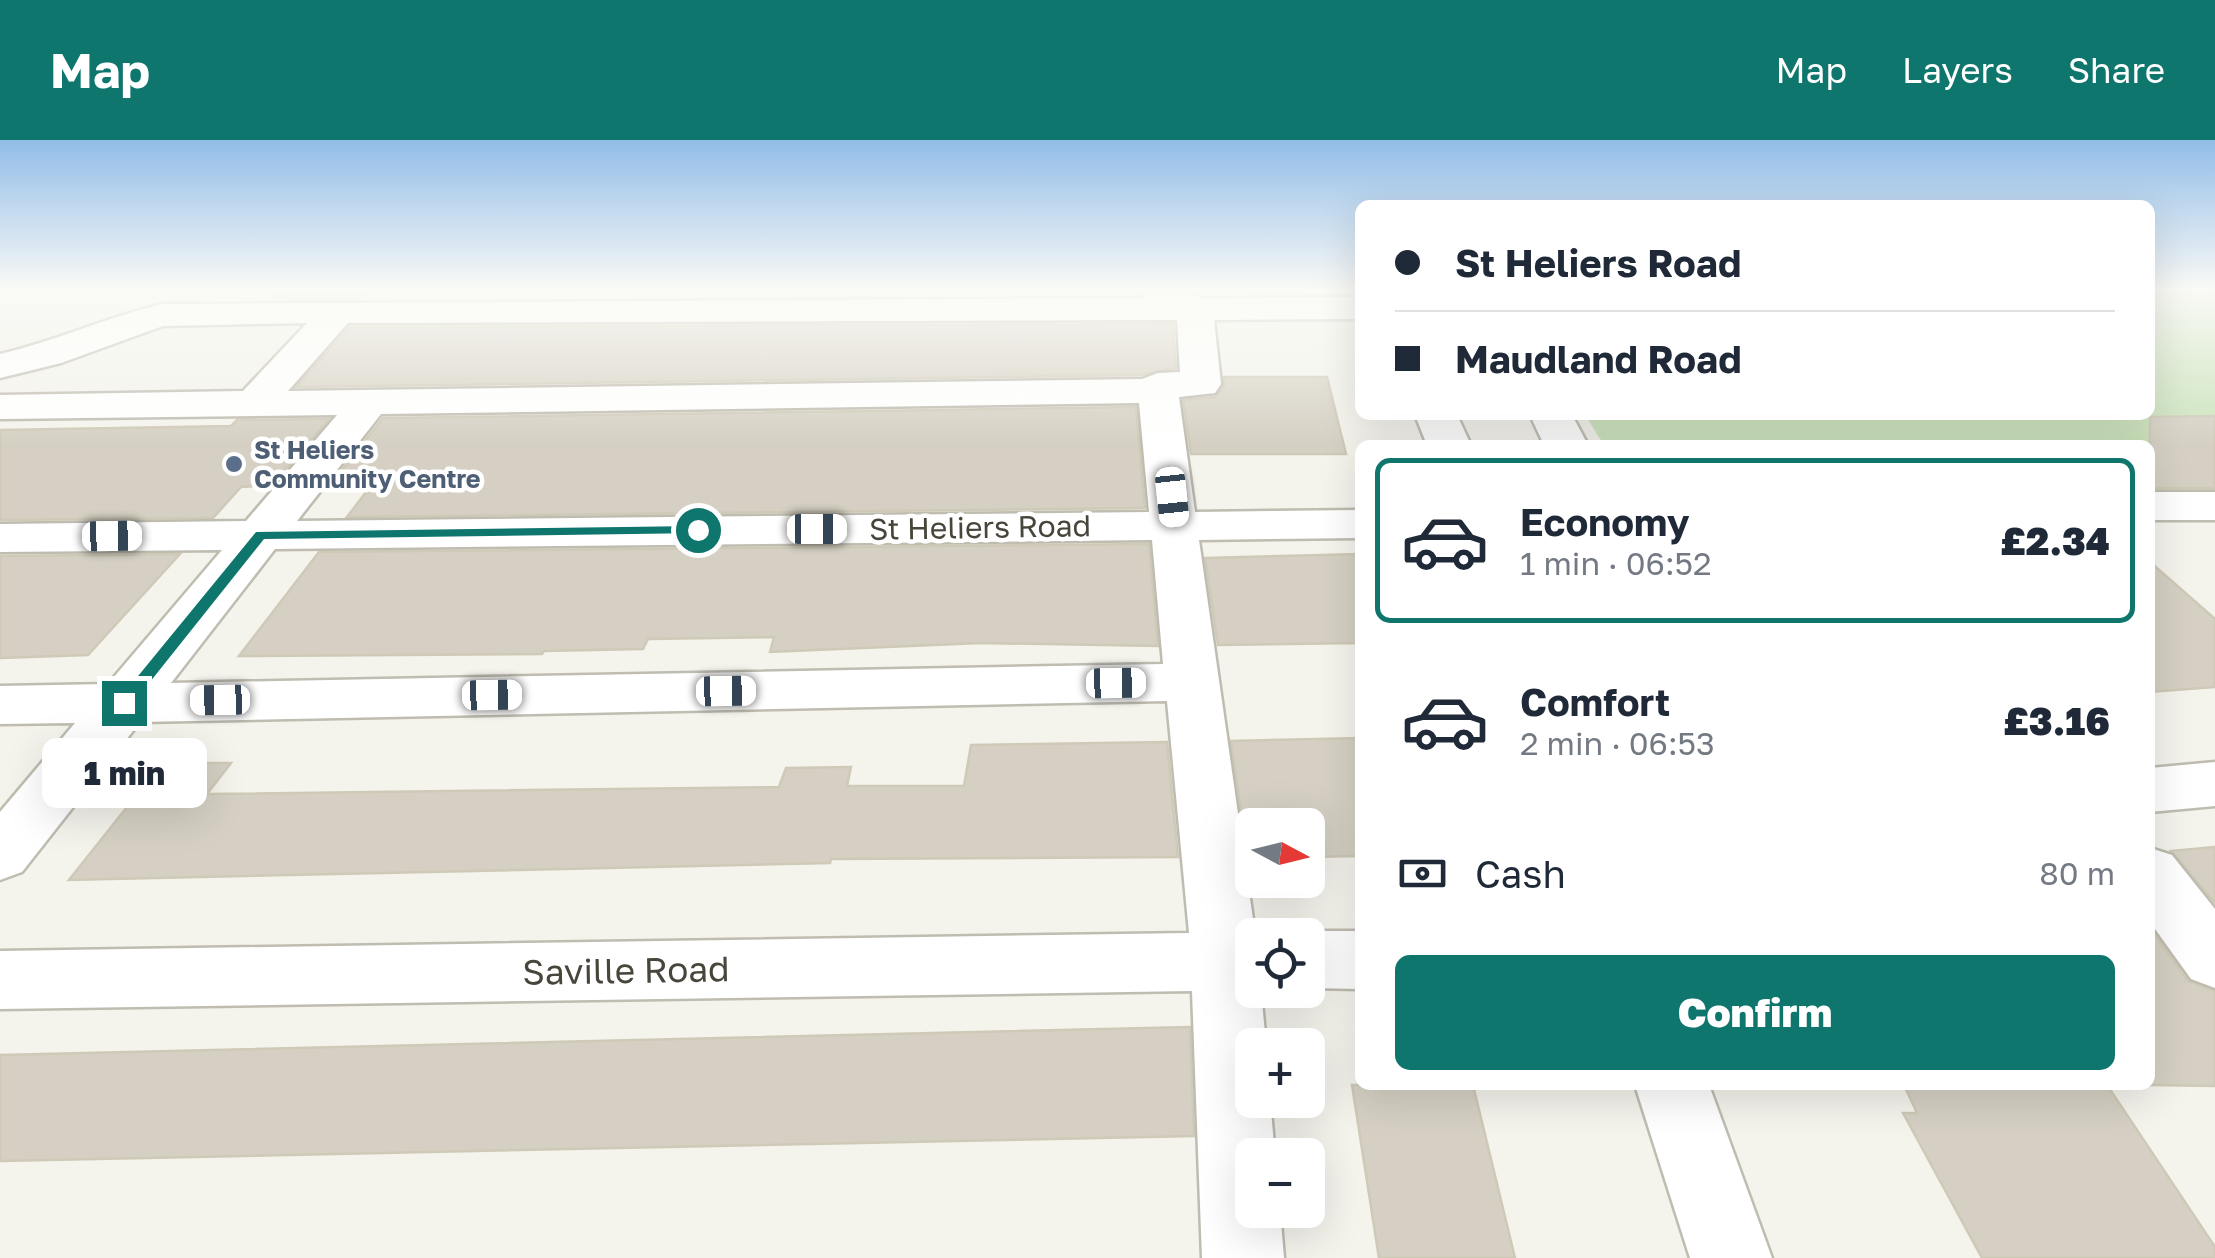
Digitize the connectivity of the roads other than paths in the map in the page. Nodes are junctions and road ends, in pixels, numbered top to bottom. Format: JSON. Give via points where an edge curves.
{"nodes":[{"id":1,"x":82,"y":341,"type":"edge"},
{"id":2,"x":308,"y":341,"type":"edge"},
{"id":3,"x":1198,"y":341,"type":"edge"},
{"id":4,"x":0,"y":366,"type":"edge"},
{"id":5,"x":1158,"y":391,"type":"junction"},
{"id":6,"x":370,"y":401,"type":"junction"},
{"id":7,"x":255,"y":403,"type":"junction"},
{"id":8,"x":0,"y":407,"type":"edge"},
{"id":9,"x":2155,"y":506,"type":"edge"},
{"id":10,"x":2215,"y":506,"type":"edge"},
{"id":11,"x":1355,"y":524,"type":"edge"},
{"id":12,"x":1175,"y":526,"type":"junction"},
{"id":13,"x":260,"y":534,"type":"junction"},
{"id":14,"x":0,"y":538,"type":"edge"},
{"id":15,"x":1194,"y":682,"type":"junction"},
{"id":16,"x":124,"y":703,"type":"junction"},
{"id":17,"x":0,"y":705,"type":"edge"},
{"id":18,"x":2215,"y":784,"type":"edge"},
{"id":19,"x":2155,"y":790,"type":"edge"},
{"id":20,"x":0,"y":856,"type":"edge"},
{"id":21,"x":2155,"y":879,"type":"edge"},
{"id":22,"x":1235,"y":936,"type":"edge"},
{"id":23,"x":2215,"y":958,"type":"edge"},
{"id":24,"x":1325,"y":960,"type":"edge"},
{"id":25,"x":1355,"y":960,"type":"edge"},
{"id":26,"x":1235,"y":961,"type":"edge"},
{"id":27,"x":0,"y":980,"type":"edge"},
{"id":28,"x":1240,"y":1008,"type":"edge"},
{"id":29,"x":1674,"y":1090,"type":"edge"},
{"id":30,"x":1243,"y":1258,"type":"edge"},
{"id":31,"x":1731,"y":1258,"type":"edge"}],
"edges":[{"from":1,"to":4,"type":"street"},
{"from":2,"to":7,"type":"street"},
{"from":3,"to":5,"type":"street","via":[[1201,384],[1158,385]]},
{"from":5,"to":6,"type":"street"},
{"from":5,"to":12,"type":"street"},
{"from":6,"to":7,"type":"street"},
{"from":6,"to":13,"type":"street"},
{"from":7,"to":8,"type":"street"},
{"from":9,"to":10,"type":"street"},
{"from":11,"to":12,"type":"street","name":"St Heliers Road"},
{"from":12,"to":13,"type":"street","name":"St Heliers Road"},
{"from":12,"to":15,"type":"street"},
{"from":13,"to":14,"type":"street","name":"St Heliers Road"},
{"from":13,"to":16,"type":"street"},
{"from":15,"to":16,"type":"street"},
{"from":15,"to":22,"type":"street"},
{"from":16,"to":17,"type":"street"},
{"from":16,"to":20,"type":"street"},
{"from":18,"to":19,"type":"street"},
{"from":21,"to":23,"type":"street"},
{"from":24,"to":25,"type":"street"},
{"from":26,"to":27,"type":"street","name":"Saville Road"},
{"from":28,"to":30,"type":"street"},
{"from":29,"to":31,"type":"street"}]}
